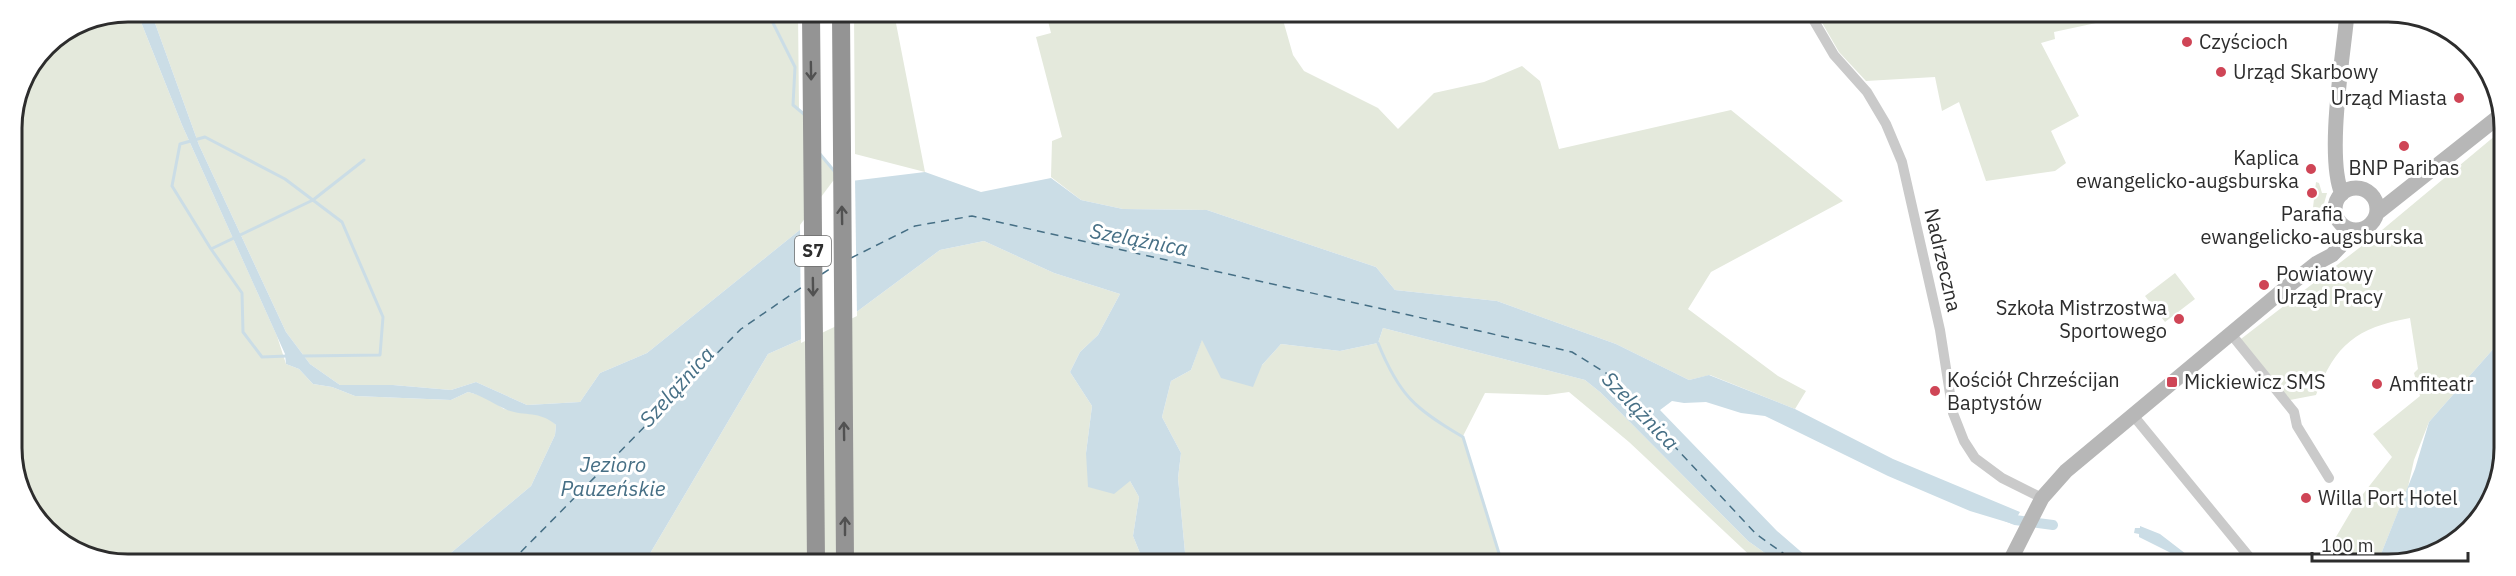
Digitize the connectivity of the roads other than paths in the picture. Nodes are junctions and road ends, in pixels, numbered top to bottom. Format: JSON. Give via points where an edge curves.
{"nodes":[{"id":1,"x":811,"y":22,"type":"edge"},
{"id":2,"x":841,"y":22,"type":"edge"},
{"id":3,"x":1815,"y":22,"type":"edge"},
{"id":4,"x":2346,"y":22,"type":"edge"},
{"id":5,"x":2493,"y":121,"type":"edge"},
{"id":6,"x":2348,"y":191,"type":"junction"},
{"id":7,"x":2406,"y":191,"type":"junction"},
{"id":8,"x":2373,"y":197,"type":"junction"},
{"id":9,"x":2377,"y":213,"type":"junction"},
{"id":10,"x":2349,"y":228,"type":"junction"},
{"id":11,"x":2231,"y":334,"type":"junction"},
{"id":12,"x":2132,"y":414,"type":"junction"},
{"id":13,"x":2330,"y":478,"type":"dead end"},
{"id":14,"x":2042,"y":498,"type":"junction"},
{"id":15,"x":2014,"y":553,"type":"edge"},
{"id":16,"x":2246,"y":553,"type":"edge"},
{"id":17,"x":816,"y":554,"type":"edge"},
{"id":18,"x":845,"y":554,"type":"edge"}],
"edges":[{"from":1,"to":17,"type":"highway","number":"S7","one_way":true},
{"from":18,"to":2,"type":"highway","number":"S7","one_way":true},
{"from":3,"to":14,"type":"street","name":"Nadrzeczna","via":[[1834,55],[1867,92],[1902,162],[1940,330],[1953,413],[1964,441],[1975,458],[2002,478]]},
{"from":4,"to":6,"type":"main road","via":[[2336,126],[2337,160]]},
{"from":5,"to":7,"type":"main road"},
{"from":6,"to":8,"type":"main road","via":[[2365,190]]},
{"from":6,"to":10,"type":"main road","via":[[2337,201],[2335,210],[2337,218]]},
{"from":7,"to":8,"type":"main road"},
{"from":7,"to":9,"type":"main road"},
{"from":8,"to":9,"type":"main road"},
{"from":9,"to":10,"type":"main road","via":[[2367,227]]},
{"from":10,"to":11,"type":"main road","via":[[2332,255]]},
{"from":11,"to":12,"type":"main road"},
{"from":11,"to":13,"type":"street","via":[[2294,412],[2297,426]]},
{"from":12,"to":14,"type":"main road","via":[[2066,471]]},
{"from":12,"to":16,"type":"street"},
{"from":14,"to":15,"type":"main road"}]}
